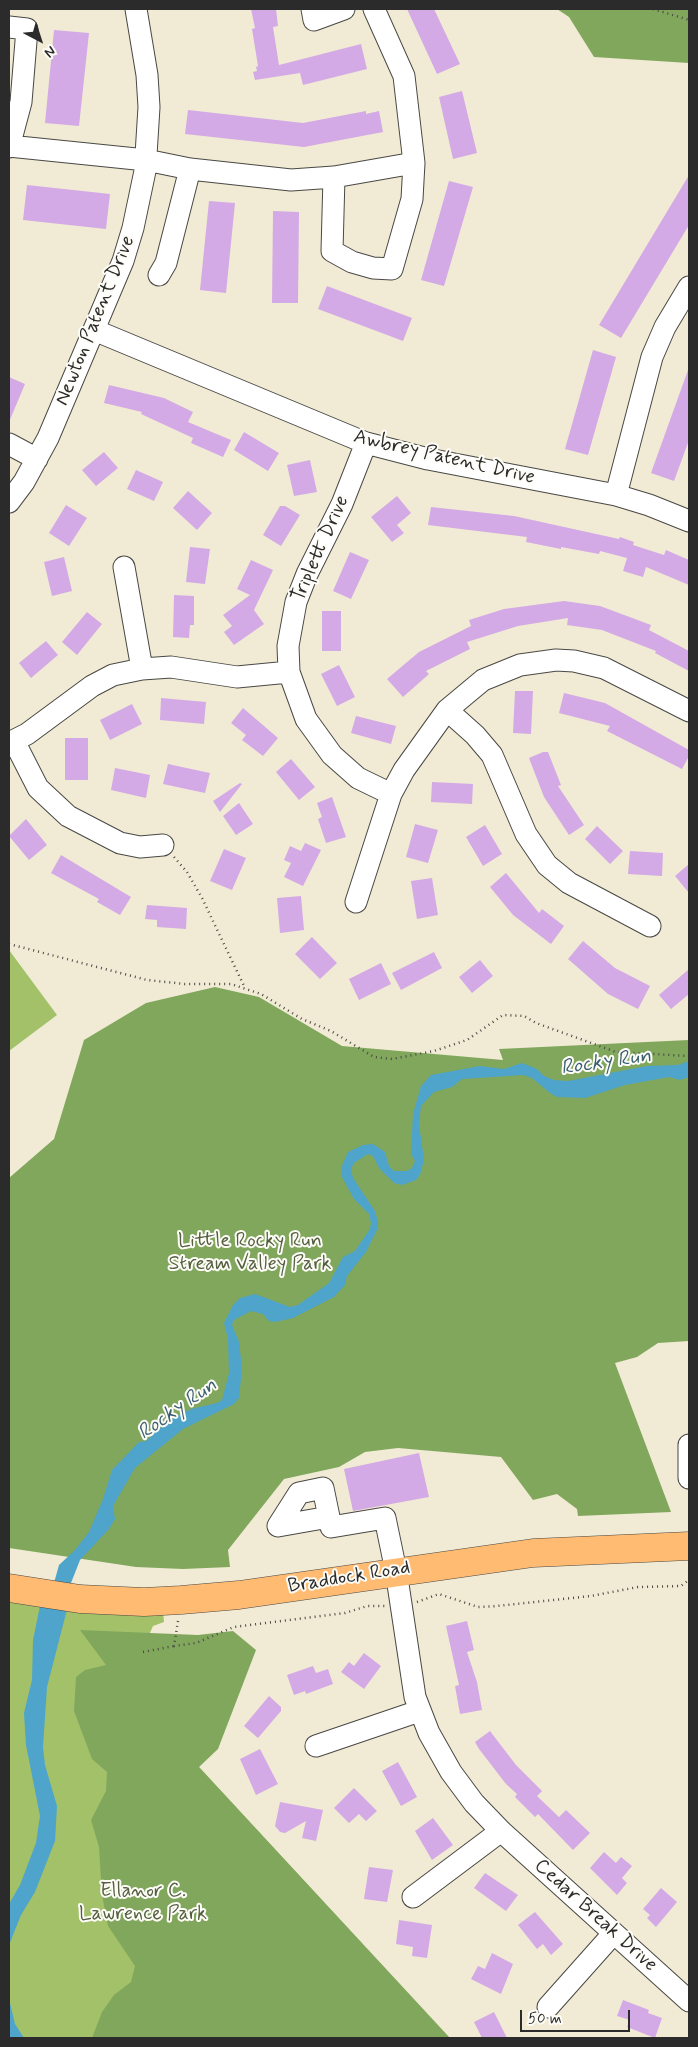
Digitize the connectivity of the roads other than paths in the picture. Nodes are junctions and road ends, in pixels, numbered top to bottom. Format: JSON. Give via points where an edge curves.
{"nodes":[{"id":1,"x":136,"y":9,"type":"edge"},
{"id":2,"x":312,"y":9,"type":"edge"},
{"id":3,"x":344,"y":9,"type":"edge"},
{"id":4,"x":374,"y":9,"type":"edge"},
{"id":5,"x":9,"y":28,"type":"edge"},
{"id":6,"x":15,"y":101,"type":"edge"},
{"id":7,"x":9,"y":146,"type":"edge"},
{"id":8,"x":146,"y":160,"type":"junction"},
{"id":9,"x":414,"y":163,"type":"junction"},
{"id":10,"x":190,"y":169,"type":"junction"},
{"id":11,"x":334,"y":178,"type":"junction"},
{"id":12,"x":159,"y":275,"type":"dead end"},
{"id":13,"x":689,"y":287,"type":"edge"},
{"id":14,"x":94,"y":330,"type":"junction"},
{"id":15,"x":366,"y":443,"type":"junction"},
{"id":16,"x":9,"y":444,"type":"edge"},
{"id":17,"x":37,"y":459,"type":"junction"},
{"id":18,"x":616,"y":495,"type":"junction"},
{"id":19,"x":9,"y":502,"type":"edge"},
{"id":20,"x":689,"y":521,"type":"edge"},
{"id":21,"x":124,"y":567,"type":"dead end"},
{"id":22,"x":142,"y":668,"type":"junction"},
{"id":23,"x":289,"y":672,"type":"junction"},
{"id":24,"x":448,"y":710,"type":"junction"},
{"id":25,"x":689,"y":711,"type":"edge"},
{"id":26,"x":11,"y":742,"type":"edge"},
{"id":27,"x":391,"y":794,"type":"junction"},
{"id":28,"x":163,"y":844,"type":"road end"},
{"id":29,"x":356,"y":902,"type":"dead end"},
{"id":30,"x":650,"y":926,"type":"dead end"},
{"id":31,"x":689,"y":1445,"type":"edge"},
{"id":32,"x":689,"y":1478,"type":"edge"},
{"id":33,"x":329,"y":1517,"type":"dead end"},
{"id":34,"x":689,"y":1546,"type":"edge"},
{"id":35,"x":396,"y":1571,"type":"junction"},
{"id":36,"x":9,"y":1588,"type":"edge"},
{"id":37,"x":419,"y":1711,"type":"junction"},
{"id":38,"x":316,"y":1746,"type":"dead end"},
{"id":39,"x":501,"y":1831,"type":"junction"},
{"id":40,"x":413,"y":1897,"type":"dead end"},
{"id":41,"x":613,"y":1934,"type":"junction"},
{"id":42,"x":689,"y":2001,"type":"edge"},
{"id":43,"x":548,"y":2007,"type":"dead end"}],
"edges":[{"from":1,"to":8,"type":"street","name":"Newton Patent Drive","via":[[147,75]]},
{"from":2,"to":3,"type":"street","via":[[314,20]]},
{"from":4,"to":9,"type":"street","via":[[404,76]]},
{"from":5,"to":6,"type":"street","via":[[27,29]]},
{"from":6,"to":7,"type":"street"},
{"from":7,"to":8,"type":"street"},
{"from":8,"to":10,"type":"street"},
{"from":8,"to":14,"type":"street","name":"Newton Patent Drive","via":[[131,236]]},
{"from":9,"to":11,"type":"street"},
{"from":9,"to":11,"type":"street","via":[[412,199],[392,269],[352,262],[332,251]]},
{"from":10,"to":11,"type":"street","via":[[291,180]]},
{"from":10,"to":12,"type":"street","via":[[169,256]]},
{"from":13,"to":18,"type":"street","via":[[664,327],[652,357]]},
{"from":14,"to":15,"type":"street","name":"Awbrey Patent Drive"},
{"from":14,"to":17,"type":"street","name":"Newton Patent Drive"},
{"from":15,"to":18,"type":"street","name":"Awbrey Patent Drive","via":[[428,459]]},
{"from":15,"to":23,"type":"street","name":"Triplett Drive","via":[[342,504],[298,594],[288,646]]},
{"from":16,"to":17,"type":"street"},
{"from":17,"to":19,"type":"street","name":"Newton Patent Drive"},
{"from":18,"to":20,"type":"street","name":"Awbrey Patent Drive"},
{"from":21,"to":22,"type":"street"},
{"from":22,"to":23,"type":"street","via":[[171,667],[237,677]]},
{"from":22,"to":26,"type":"street","via":[[113,675],[92,686]]},
{"from":23,"to":27,"type":"street","name":"Triplett Drive","via":[[306,719],[332,755],[358,778]]},
{"from":24,"to":25,"type":"street","via":[[474,686],[501,671],[520,664],[556,660],[604,668]]},
{"from":24,"to":27,"type":"street","via":[[418,748]]},
{"from":24,"to":30,"type":"street","via":[[492,755],[526,834],[547,865],[569,884]]},
{"from":26,"to":28,"type":"street","via":[[38,788],[68,816],[120,843],[140,847]]},
{"from":27,"to":29,"type":"street"},
{"from":31,"to":32,"type":"street"},
{"from":33,"to":35,"type":"street","name":"Cedar Break Drive","via":[[331,1527],[385,1518]]},
{"from":34,"to":35,"type":"main road","name":"Braddock Road","via":[[533,1552]]},
{"from":35,"to":36,"type":"main road","name":"Braddock Road","via":[[211,1598],[144,1602],[80,1599]]},
{"from":35,"to":37,"type":"street","name":"Cedar Break Drive"},
{"from":37,"to":38,"type":"street"},
{"from":37,"to":39,"type":"street","name":"Cedar Break Drive","via":[[451,1772]]},
{"from":39,"to":40,"type":"street"},
{"from":39,"to":41,"type":"street","name":"Cedar Break Drive"},
{"from":41,"to":42,"type":"street","name":"Cedar Break Drive"},
{"from":41,"to":43,"type":"street"}]}
